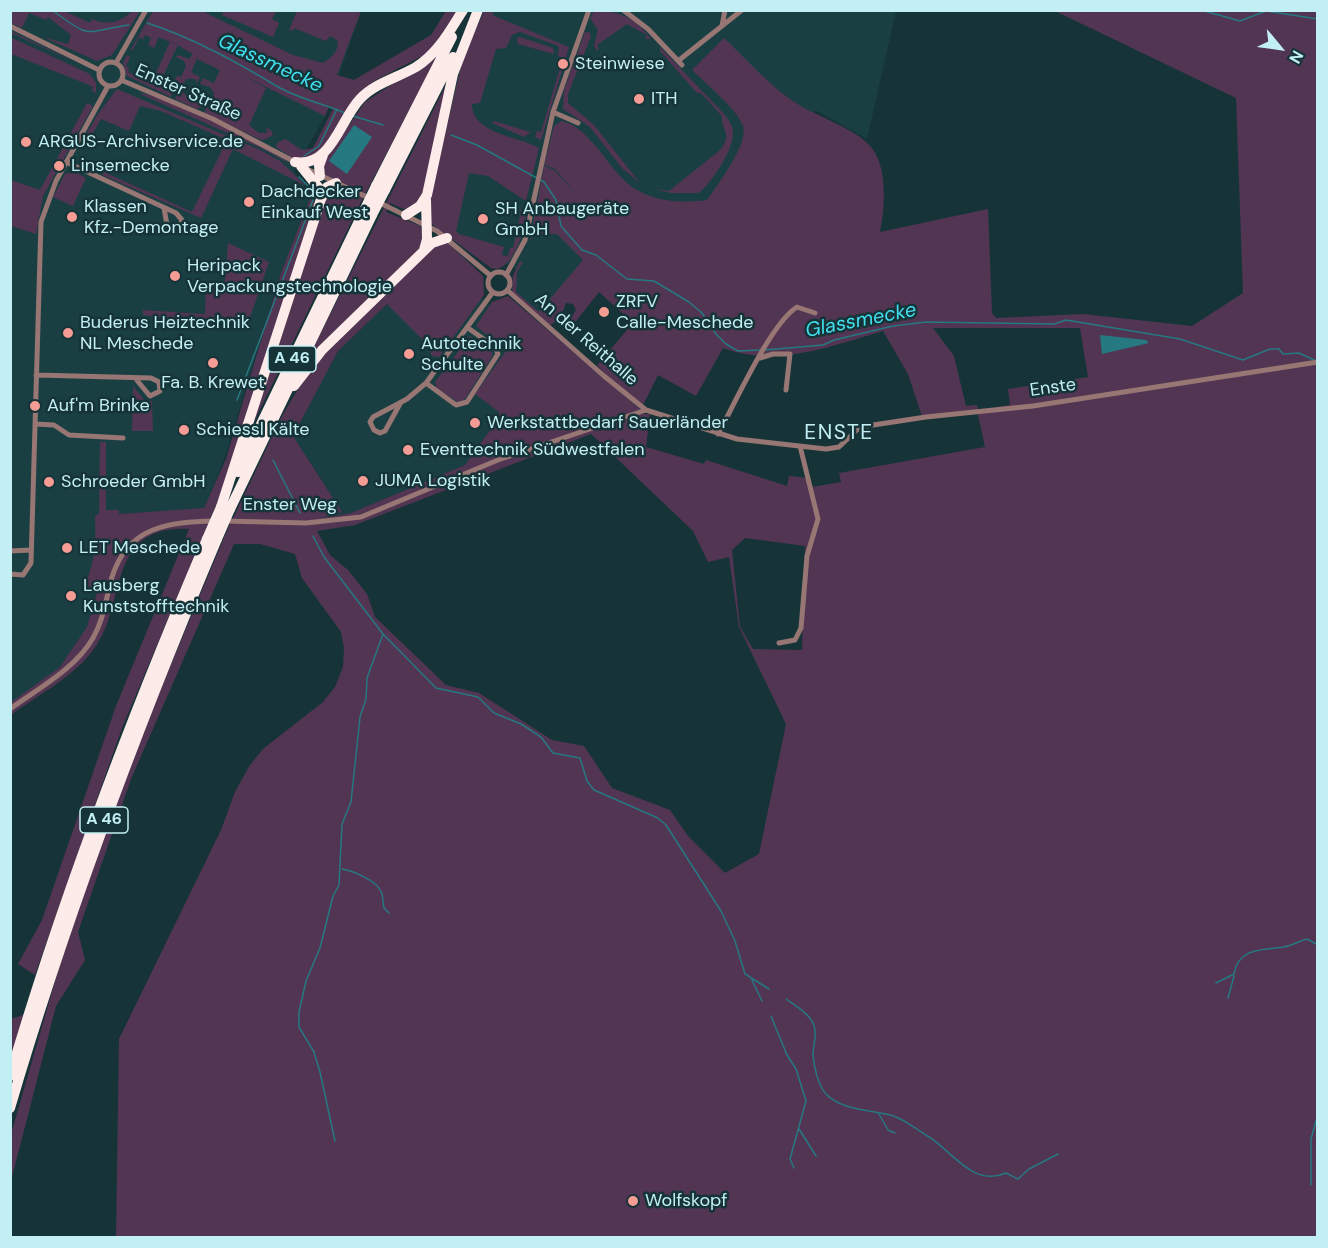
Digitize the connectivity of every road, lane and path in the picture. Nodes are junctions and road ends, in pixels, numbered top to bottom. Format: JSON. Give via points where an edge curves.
{"nodes":[{"id":1,"x":146,"y":10,"type":"edge"},
{"id":2,"x":464,"y":10,"type":"edge"},
{"id":3,"x":478,"y":10,"type":"edge"},
{"id":4,"x":582,"y":10,"type":"edge"},
{"id":5,"x":589,"y":10,"type":"edge"},
{"id":6,"x":623,"y":10,"type":"edge"},
{"id":7,"x":725,"y":10,"type":"edge"},
{"id":8,"x":742,"y":10,"type":"edge"},
{"id":9,"x":586,"y":18,"type":"junction"},
{"id":10,"x":10,"y":26,"type":"edge"},
{"id":11,"x":722,"y":28,"type":"junction"},
{"id":12,"x":116,"y":63,"type":"junction"},
{"id":13,"x":99,"y":70,"type":"junction"},
{"id":14,"x":121,"y":80,"type":"junction"},
{"id":15,"x":108,"y":86,"type":"junction"},
{"id":16,"x":553,"y":112,"type":"junction"},
{"id":17,"x":578,"y":123,"type":"dead end"},
{"id":18,"x":323,"y":155,"type":"junction"},
{"id":19,"x":66,"y":162,"type":"junction"},
{"id":20,"x":298,"y":164,"type":"junction"},
{"id":21,"x":320,"y":176,"type":"junction"},
{"id":22,"x":336,"y":183,"type":"junction"},
{"id":23,"x":380,"y":188,"type":"junction"},
{"id":24,"x":427,"y":195,"type":"junction"},
{"id":25,"x":321,"y":199,"type":"junction"},
{"id":26,"x":164,"y":208,"type":"dead end"},
{"id":27,"x":368,"y":213,"type":"junction"},
{"id":28,"x":406,"y":215,"type":"junction"},
{"id":29,"x":426,"y":225,"type":"junction"},
{"id":30,"x":447,"y":238,"type":"junction"},
{"id":31,"x":422,"y":253,"type":"junction"},
{"id":32,"x":506,"y":275,"type":"junction"},
{"id":33,"x":491,"y":276,"type":"junction"},
{"id":34,"x":507,"y":291,"type":"junction"},
{"id":35,"x":493,"y":292,"type":"junction"},
{"id":36,"x":815,"y":313,"type":"dead end"},
{"id":37,"x":468,"y":328,"type":"junction"},
{"id":38,"x":762,"y":356,"type":"junction"},
{"id":39,"x":1317,"y":362,"type":"edge"},
{"id":40,"x":36,"y":375,"type":"junction"},
{"id":41,"x":135,"y":378,"type":"junction"},
{"id":42,"x":426,"y":383,"type":"junction"},
{"id":43,"x":786,"y":390,"type":"dead end"},
{"id":44,"x":401,"y":402,"type":"junction"},
{"id":45,"x":646,"y":410,"type":"junction"},
{"id":46,"x":35,"y":424,"type":"junction"},
{"id":47,"x":268,"y":427,"type":"junction"},
{"id":48,"x":718,"y":434,"type":"junction"},
{"id":49,"x":123,"y":438,"type":"dead end"},
{"id":50,"x":800,"y":446,"type":"junction"},
{"id":51,"x":226,"y":508,"type":"junction"},
{"id":52,"x":212,"y":539,"type":"junction"},
{"id":53,"x":31,"y":550,"type":"junction"},
{"id":54,"x":10,"y":551,"type":"edge"},
{"id":55,"x":10,"y":574,"type":"edge"},
{"id":56,"x":779,"y":643,"type":"dead end"},
{"id":57,"x":10,"y":709,"type":"edge"},
{"id":58,"x":10,"y":1076,"type":"edge"},
{"id":59,"x":10,"y":1108,"type":"edge"}],
"edges":[{"from":1,"to":12,"type":"street"},
{"from":2,"to":18,"type":"highway","via":[[428,57],[370,90],[350,110]]},
{"from":2,"to":23,"type":"highway","number":"A 46"},
{"from":3,"to":23,"type":"highway","number":"A 46"},
{"from":3,"to":24,"type":"highway","via":[[453,74]]},
{"from":4,"to":9,"type":"street"},
{"from":5,"to":9,"type":"street"},
{"from":6,"to":11,"type":"street","via":[[648,29],[680,63]]},
{"from":7,"to":11,"type":"street"},
{"from":8,"to":11,"type":"street"},
{"from":9,"to":16,"type":"street"},
{"from":10,"to":13,"type":"street"},
{"from":12,"to":13,"type":"street","via":[[106,62]]},
{"from":12,"to":14,"type":"street","via":[[122,69]]},
{"from":13,"to":15,"type":"street","via":[[100,80]]},
{"from":14,"to":15,"type":"street"},
{"from":14,"to":20,"type":"street","name":"Enster Straße","via":[[213,119]]},
{"from":15,"to":19,"type":"street"},
{"from":16,"to":17,"type":"street"},
{"from":16,"to":32,"type":"street","via":[[525,240]]},
{"from":18,"to":20,"type":"highway","via":[[311,163]]},
{"from":18,"to":21,"type":"highway"},
{"from":19,"to":26,"type":"street"},
{"from":19,"to":40,"type":"street","via":[[51,192],[40,229]]},
{"from":20,"to":21,"type":"street","name":"Enster Straße"},
{"from":20,"to":25,"type":"highway","via":[[318,187]]},
{"from":21,"to":22,"type":"street","name":"Enster Straße"},
{"from":22,"to":25,"type":"highway","via":[[327,187]]},
{"from":22,"to":28,"type":"street","name":"Enster Straße"},
{"from":23,"to":27,"type":"highway","number":"A 46","bridge":true},
{"from":24,"to":28,"type":"highway","via":[[420,206]]},
{"from":24,"to":29,"type":"highway"},
{"from":25,"to":51,"type":"highway"},
{"from":27,"to":47,"type":"highway","number":"A 46"},
{"from":27,"to":51,"type":"highway","number":"A 46"},
{"from":28,"to":29,"type":"street","name":"Enster Straße"},
{"from":29,"to":30,"type":"street","name":"Enster Straße"},
{"from":29,"to":31,"type":"highway"},
{"from":30,"to":31,"type":"highway","via":[[435,241]]},
{"from":30,"to":33,"type":"street","name":"Enster Straße"},
{"from":31,"to":47,"type":"highway","via":[[322,350]]},
{"from":32,"to":33,"type":"street"},
{"from":32,"to":34,"type":"street","via":[[510,283]]},
{"from":33,"to":35,"type":"street","via":[[488,284]]},
{"from":34,"to":35,"type":"street"},
{"from":34,"to":45,"type":"street","name":"An der Reithalle"},
{"from":35,"to":37,"type":"street"},
{"from":36,"to":38,"type":"street","via":[[795,308]]},
{"from":37,"to":42,"type":"street"},
{"from":37,"to":42,"type":"street","via":[[495,347],[498,354],[467,402],[455,404]]},
{"from":38,"to":43,"type":"street","via":[[790,354]]},
{"from":38,"to":48,"type":"street"},
{"from":39,"to":50,"type":"street","name":"Enste","via":[[1033,406],[860,427],[834,449]]},
{"from":40,"to":41,"type":"street"},
{"from":40,"to":46,"type":"street"},
{"from":41,"to":41,"type":"street","via":[[158,380],[160,391],[150,396]]},
{"from":42,"to":44,"type":"street"},
{"from":44,"to":44,"type":"street","via":[[372,418],[374,430],[386,431]]},
{"from":45,"to":48,"type":"street","name":"Enste"},
{"from":45,"to":57,"type":"street","name":"Enster Weg","via":[[498,460],[361,517],[306,523],[179,522],[155,528],[133,542],[121,556],[101,620],[81,655]]},
{"from":46,"to":49,"type":"street","via":[[54,424],[69,435]]},
{"from":46,"to":53,"type":"street"},
{"from":47,"to":51,"type":"highway","number":"A 46"},
{"from":48,"to":50,"type":"street","name":"Enste"},
{"from":50,"to":56,"type":"street","via":[[818,526],[807,556],[801,628],[795,640]]},
{"from":51,"to":52,"type":"highway","number":"A 46","bridge":true},
{"from":52,"to":58,"type":"highway","number":"A 46","via":[[159,651],[94,818]]},
{"from":52,"to":59,"type":"highway","number":"A 46","via":[[104,821]]},
{"from":53,"to":54,"type":"street"},
{"from":53,"to":55,"type":"street","via":[[28,570],[20,576]]}]}
